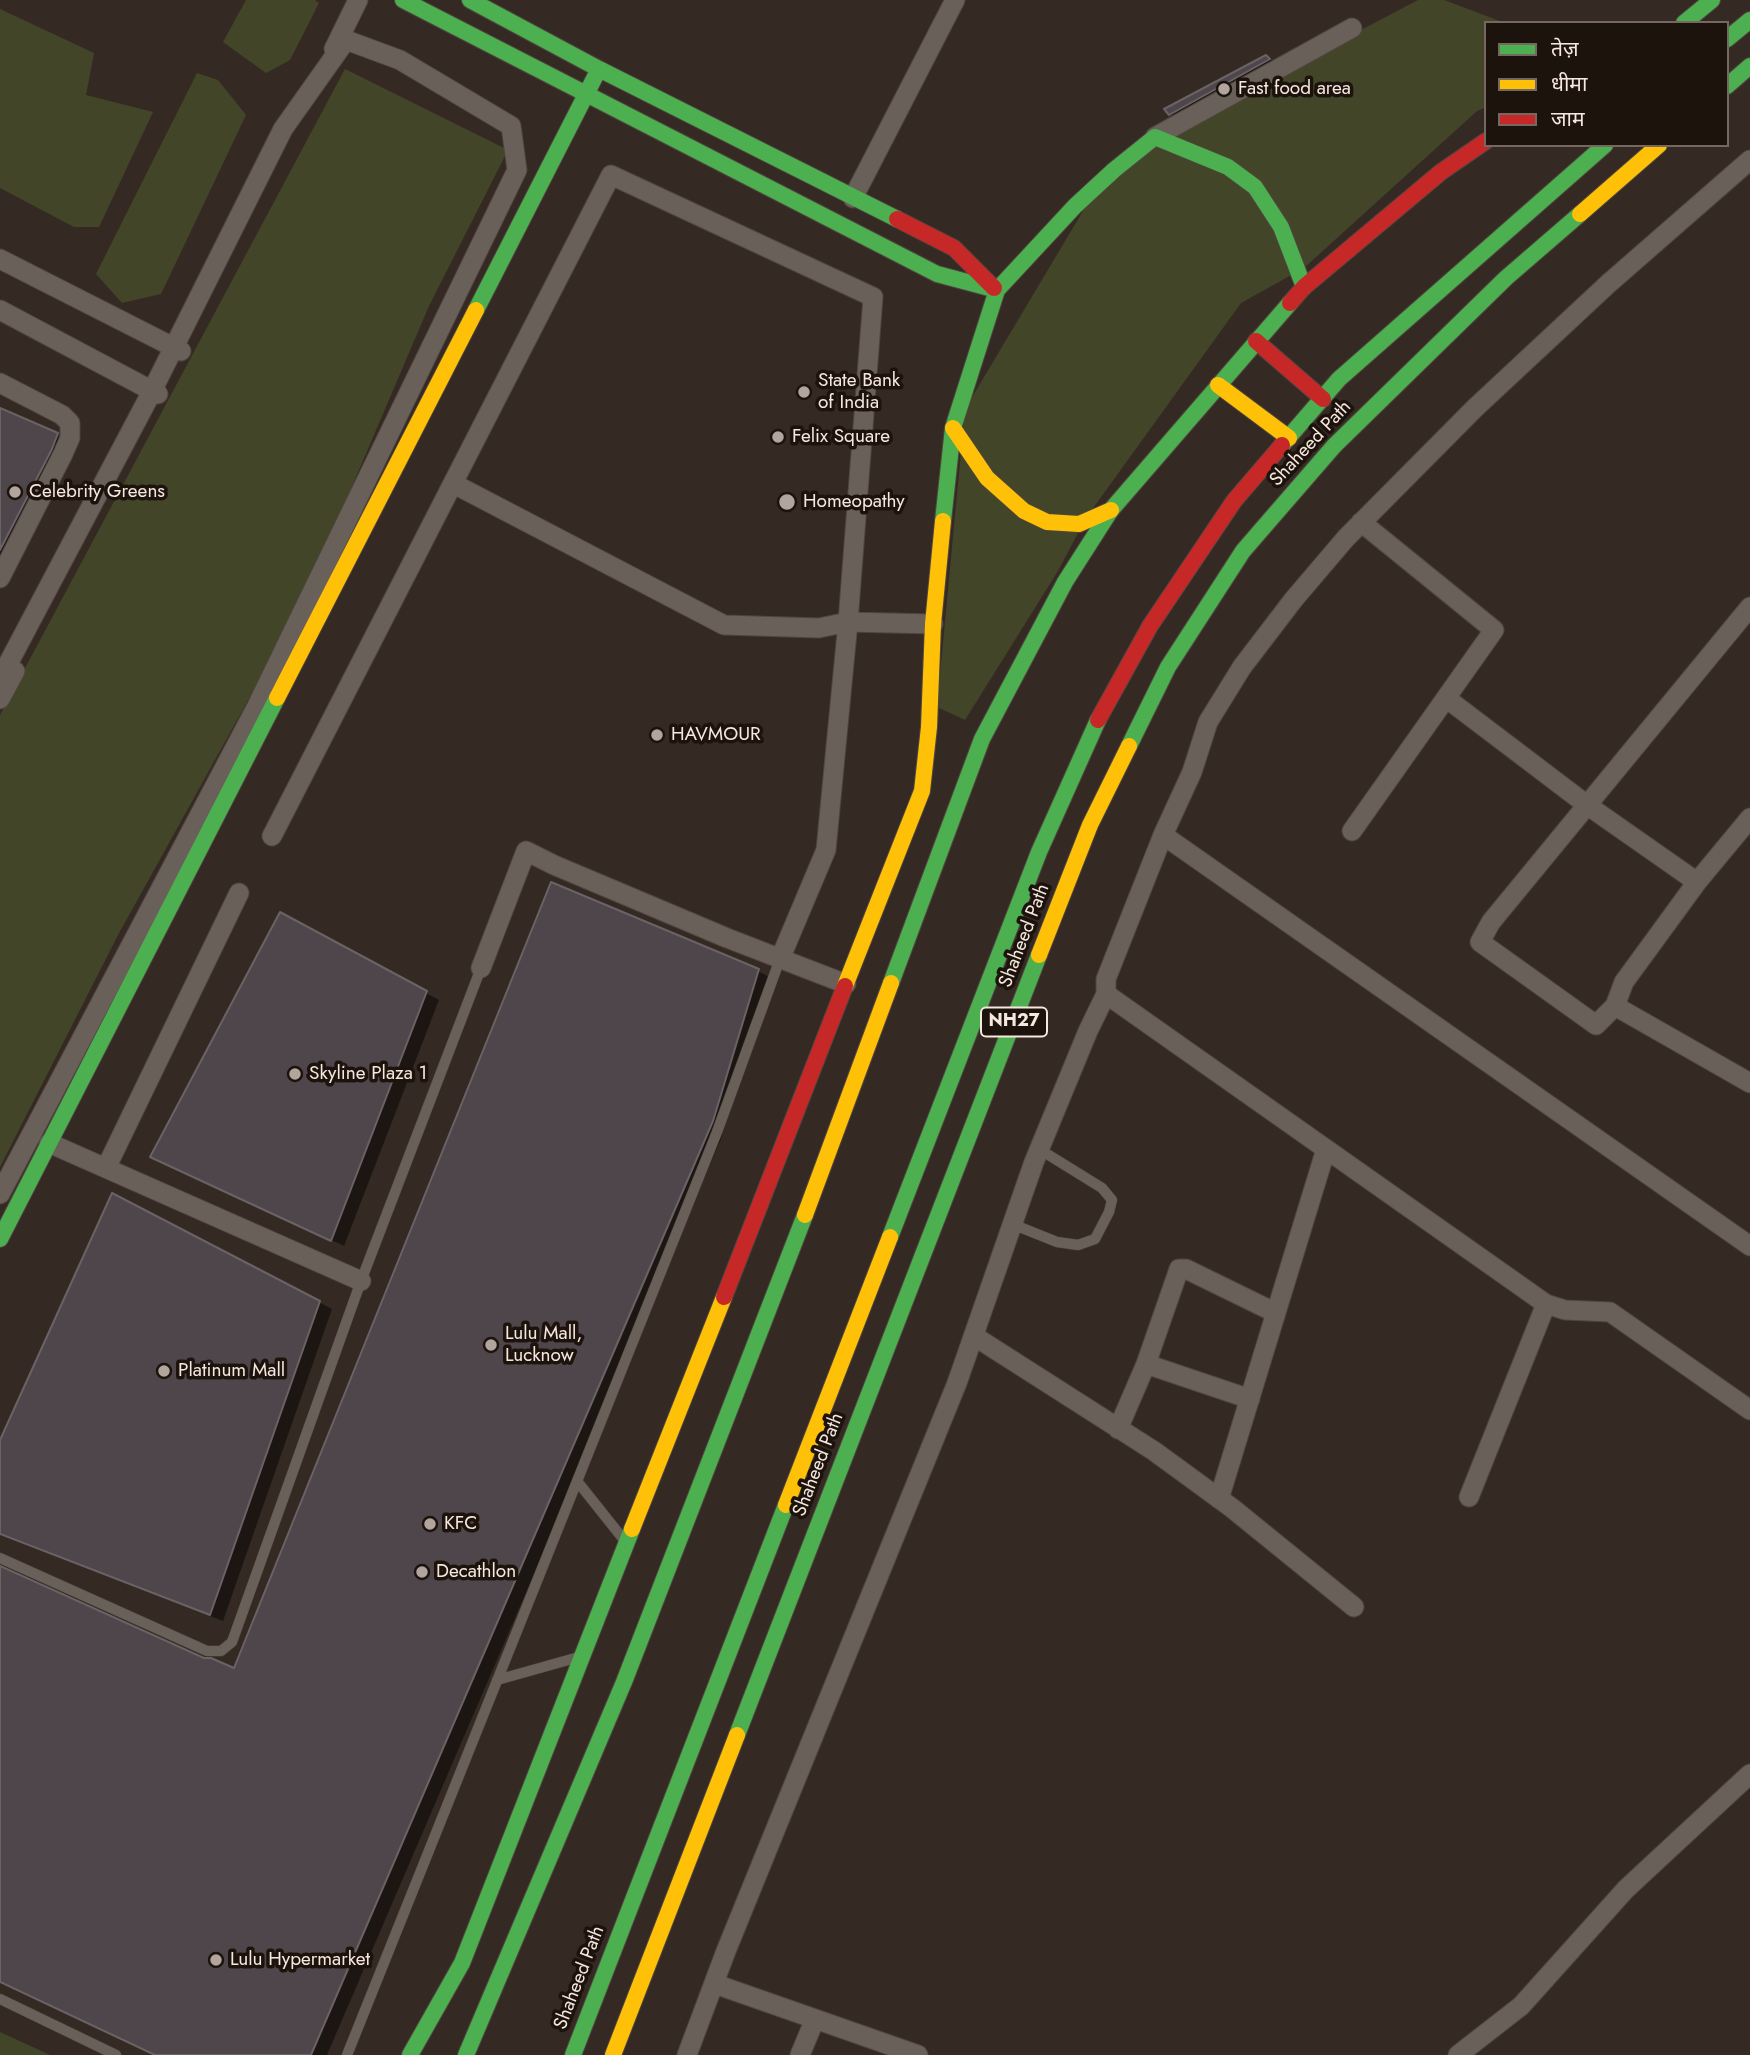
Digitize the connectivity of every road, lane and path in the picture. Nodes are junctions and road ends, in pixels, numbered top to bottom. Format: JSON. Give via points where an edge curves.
{"nodes":[{"id":1,"x":358,"y":0,"type":"edge"},
{"id":2,"x":403,"y":0,"type":"edge"},
{"id":3,"x":470,"y":0,"type":"edge"},
{"id":4,"x":955,"y":0,"type":"edge"},
{"id":5,"x":1712,"y":0,"type":"edge"},
{"id":6,"x":1750,"y":20,"type":"edge"},
{"id":7,"x":1686,"y":21,"type":"edge"},
{"id":8,"x":1352,"y":28,"type":"dead end"},
{"id":9,"x":1729,"y":37,"type":"edge"},
{"id":10,"x":1750,"y":66,"type":"edge"},
{"id":11,"x":599,"y":69,"type":"junction"},
{"id":12,"x":1729,"y":84,"type":"edge"},
{"id":13,"x":585,"y":94,"type":"junction"},
{"id":14,"x":1155,"y":137,"type":"junction"},
{"id":15,"x":1484,"y":142,"type":"edge"},
{"id":16,"x":1603,"y":147,"type":"edge"},
{"id":17,"x":1657,"y":147,"type":"edge"},
{"id":18,"x":1750,"y":160,"type":"edge"},
{"id":19,"x":853,"y":198,"type":"junction"},
{"id":20,"x":0,"y":259,"type":"edge"},
{"id":21,"x":1304,"y":287,"type":"junction"},
{"id":22,"x":996,"y":290,"type":"junction"},
{"id":23,"x":0,"y":310,"type":"edge"},
{"id":24,"x":1256,"y":341,"type":"junction"},
{"id":25,"x":181,"y":351,"type":"junction"},
{"id":26,"x":0,"y":383,"type":"edge"},
{"id":27,"x":1219,"y":385,"type":"junction"},
{"id":28,"x":158,"y":394,"type":"junction"},
{"id":29,"x":1323,"y":398,"type":"junction"},
{"id":30,"x":953,"y":428,"type":"junction"},
{"id":31,"x":1289,"y":438,"type":"junction"},
{"id":32,"x":454,"y":484,"type":"junction"},
{"id":33,"x":1111,"y":510,"type":"junction"},
{"id":34,"x":1362,"y":522,"type":"junction"},
{"id":35,"x":0,"y":579,"type":"edge"},
{"id":36,"x":1750,"y":607,"type":"edge"},
{"id":37,"x":848,"y":622,"type":"junction"},
{"id":38,"x":933,"y":624,"type":"junction"},
{"id":39,"x":0,"y":679,"type":"edge"},
{"id":40,"x":1446,"y":698,"type":"junction"},
{"id":41,"x":0,"y":699,"type":"edge"},
{"id":42,"x":1587,"y":805,"type":"junction"},
{"id":43,"x":1750,"y":818,"type":"edge"},
{"id":44,"x":1352,"y":831,"type":"dead end"},
{"id":45,"x":1163,"y":835,"type":"junction"},
{"id":46,"x":272,"y":836,"type":"dead end"},
{"id":47,"x":1698,"y":883,"type":"junction"},
{"id":48,"x":239,"y":892,"type":"dead end"},
{"id":49,"x":780,"y":958,"type":"junction"},
{"id":50,"x":481,"y":968,"type":"joint"},
{"id":51,"x":846,"y":984,"type":"junction"},
{"id":52,"x":1106,"y":994,"type":"junction"},
{"id":53,"x":1615,"y":1006,"type":"junction"},
{"id":54,"x":1750,"y":1083,"type":"edge"},
{"id":55,"x":49,"y":1143,"type":"junction"},
{"id":56,"x":1039,"y":1149,"type":"junction"},
{"id":57,"x":1326,"y":1149,"type":"junction"},
{"id":58,"x":106,"y":1168,"type":"junction"},
{"id":59,"x":0,"y":1194,"type":"edge"},
{"id":60,"x":1012,"y":1224,"type":"junction"},
{"id":61,"x":0,"y":1239,"type":"edge"},
{"id":62,"x":1750,"y":1246,"type":"edge"},
{"id":63,"x":361,"y":1281,"type":"junction"},
{"id":64,"x":1546,"y":1304,"type":"junction"},
{"id":65,"x":1276,"y":1313,"type":"junction"},
{"id":66,"x":974,"y":1336,"type":"junction"},
{"id":67,"x":1146,"y":1364,"type":"junction"},
{"id":68,"x":1250,"y":1399,"type":"junction"},
{"id":69,"x":1750,"y":1410,"type":"edge"},
{"id":70,"x":1118,"y":1429,"type":"junction"},
{"id":71,"x":577,"y":1481,"type":"junction"},
{"id":72,"x":1469,"y":1497,"type":"dead end"},
{"id":73,"x":1219,"y":1499,"type":"junction"},
{"id":74,"x":626,"y":1543,"type":"junction"},
{"id":75,"x":0,"y":1558,"type":"edge"},
{"id":76,"x":1354,"y":1606,"type":"dead end"},
{"id":77,"x":582,"y":1656,"type":"junction"},
{"id":78,"x":497,"y":1680,"type":"junction"},
{"id":79,"x":1750,"y":1774,"type":"edge"},
{"id":80,"x":715,"y":1984,"type":"junction"},
{"id":81,"x":0,"y":1999,"type":"edge"},
{"id":82,"x":815,"y":2019,"type":"junction"},
{"id":83,"x":116,"y":2055,"type":"edge"},
{"id":84,"x":347,"y":2055,"type":"edge"},
{"id":85,"x":410,"y":2055,"type":"edge"},
{"id":86,"x":466,"y":2055,"type":"edge"},
{"id":87,"x":573,"y":2055,"type":"edge"},
{"id":88,"x":613,"y":2055,"type":"edge"},
{"id":89,"x":687,"y":2055,"type":"edge"},
{"id":90,"x":800,"y":2055,"type":"edge"},
{"id":91,"x":918,"y":2055,"type":"edge"},
{"id":92,"x":1458,"y":2055,"type":"edge"}],
"edges":[{"from":1,"to":25,"type":"street"},
{"from":2,"to":13,"type":"main road"},
{"from":3,"to":11,"type":"main road"},
{"from":4,"to":19,"type":"street"},
{"from":5,"to":7,"type":"main road"},
{"from":6,"to":9,"type":"main road"},
{"from":8,"to":14,"type":"street"},
{"from":10,"to":12,"type":"main road"},
{"from":11,"to":13,"type":"main road"},
{"from":11,"to":19,"type":"main road"},
{"from":13,"to":22,"type":"main road","via":[[937,274]]},
{"from":13,"to":55,"type":"main road"},
{"from":14,"to":21,"type":"main road","via":[[1228,167],[1255,187],[1281,228]]},
{"from":14,"to":22,"type":"main road","via":[[1074,206]]},
{"from":15,"to":21,"type":"main road","via":[[1441,172]]},
{"from":16,"to":29,"type":"main road","name":"Shaheed Path","number":"NH27"},
{"from":17,"to":88,"type":"main road","name":"Shaheed Path","number":"NH27","via":[[1506,278],[1334,446],[1243,551],[1167,667],[1090,825]]},
{"from":18,"to":34,"type":"street","via":[[1475,408]]},
{"from":19,"to":22,"type":"main road","via":[[954,248]]},
{"from":20,"to":25,"type":"street"},
{"from":21,"to":24,"type":"main road"},
{"from":22,"to":30,"type":"main road"},
{"from":23,"to":28,"type":"street"},
{"from":24,"to":27,"type":"main road"},
{"from":24,"to":29,"type":"main road"},
{"from":25,"to":28,"type":"street"},
{"from":26,"to":35,"type":"street","via":[[70,423],[63,454]]},
{"from":27,"to":31,"type":"main road"},
{"from":27,"to":33,"type":"main road"},
{"from":28,"to":41,"type":"street"},
{"from":29,"to":31,"type":"main road","name":"Shaheed Path","number":"NH27"},
{"from":30,"to":33,"type":"main road","via":[[987,478],[1024,511],[1047,522],[1079,524]]},
{"from":30,"to":38,"type":"main road"},
{"from":31,"to":87,"type":"main road","name":"Shaheed Path","number":"NH27","via":[[1234,501],[1150,626],[1087,742],[1039,852]]},
{"from":32,"to":37,"type":"street","via":[[724,625],[819,628]]},
{"from":32,"to":37,"type":"street","via":[[611,175],[873,297]]},
{"from":32,"to":46,"type":"street"},
{"from":33,"to":86,"type":"main road","via":[[1065,582],[982,739],[629,1669]]},
{"from":34,"to":40,"type":"street","via":[[1494,630]]},
{"from":34,"to":45,"type":"street","via":[[1242,667],[1208,722],[1192,772]]},
{"from":36,"to":42,"type":"street"},
{"from":37,"to":38,"type":"street"},
{"from":37,"to":49,"type":"street","via":[[826,850]]},
{"from":38,"to":51,"type":"main road","via":[[922,791]]},
{"from":39,"to":59,"type":"street","via":[[148,400],[283,129],[346,40],[400,60],[511,126],[517,170],[256,708]]},
{"from":40,"to":42,"type":"street"},
{"from":40,"to":44,"type":"street"},
{"from":42,"to":47,"type":"street"},
{"from":42,"to":53,"type":"street","via":[[1491,922],[1480,942],[1596,1025]]},
{"from":43,"to":47,"type":"street"},
{"from":45,"to":52,"type":"street","via":[[1106,978]]},
{"from":45,"to":62,"type":"street"},
{"from":47,"to":53,"type":"street","via":[[1624,982]]},
{"from":48,"to":58,"type":"street"},
{"from":49,"to":50,"type":"street","via":[[526,851]]},
{"from":49,"to":51,"type":"street"},
{"from":49,"to":71,"type":"lane","via":[[717,1132]]},
{"from":50,"to":63,"type":"lane"},
{"from":51,"to":74,"type":"main road"},
{"from":52,"to":56,"type":"street"},
{"from":52,"to":57,"type":"street"},
{"from":53,"to":54,"type":"street"},
{"from":55,"to":58,"type":"street"},
{"from":55,"to":61,"type":"main road"},
{"from":56,"to":60,"type":"street"},
{"from":56,"to":60,"type":"lane","via":[[1102,1188],[1112,1200],[1109,1212],[1095,1239],[1078,1245],[1057,1242]]},
{"from":57,"to":64,"type":"street"},
{"from":57,"to":65,"type":"street"},
{"from":58,"to":63,"type":"street"},
{"from":60,"to":66,"type":"street"},
{"from":63,"to":75,"type":"lane","via":[[232,1642],[222,1651],[206,1651]]},
{"from":64,"to":69,"type":"street","via":[[1565,1310],[1610,1312]]},
{"from":64,"to":72,"type":"street"},
{"from":65,"to":67,"type":"street","via":[[1179,1269]]},
{"from":65,"to":68,"type":"street"},
{"from":66,"to":70,"type":"street"},
{"from":66,"to":80,"type":"street"},
{"from":67,"to":68,"type":"street"},
{"from":67,"to":70,"type":"street"},
{"from":68,"to":73,"type":"street"},
{"from":70,"to":73,"type":"street"},
{"from":71,"to":74,"type":"lane"},
{"from":71,"to":78,"type":"lane"},
{"from":73,"to":76,"type":"street"},
{"from":74,"to":77,"type":"main road"},
{"from":77,"to":78,"type":"lane"},
{"from":77,"to":85,"type":"main road","via":[[461,1963]]},
{"from":78,"to":84,"type":"lane"},
{"from":79,"to":92,"type":"street","via":[[1626,1889],[1521,2006]]},
{"from":80,"to":82,"type":"street"},
{"from":80,"to":89,"type":"street"},
{"from":81,"to":83,"type":"lane"},
{"from":82,"to":90,"type":"street"},
{"from":82,"to":91,"type":"street"}]}
